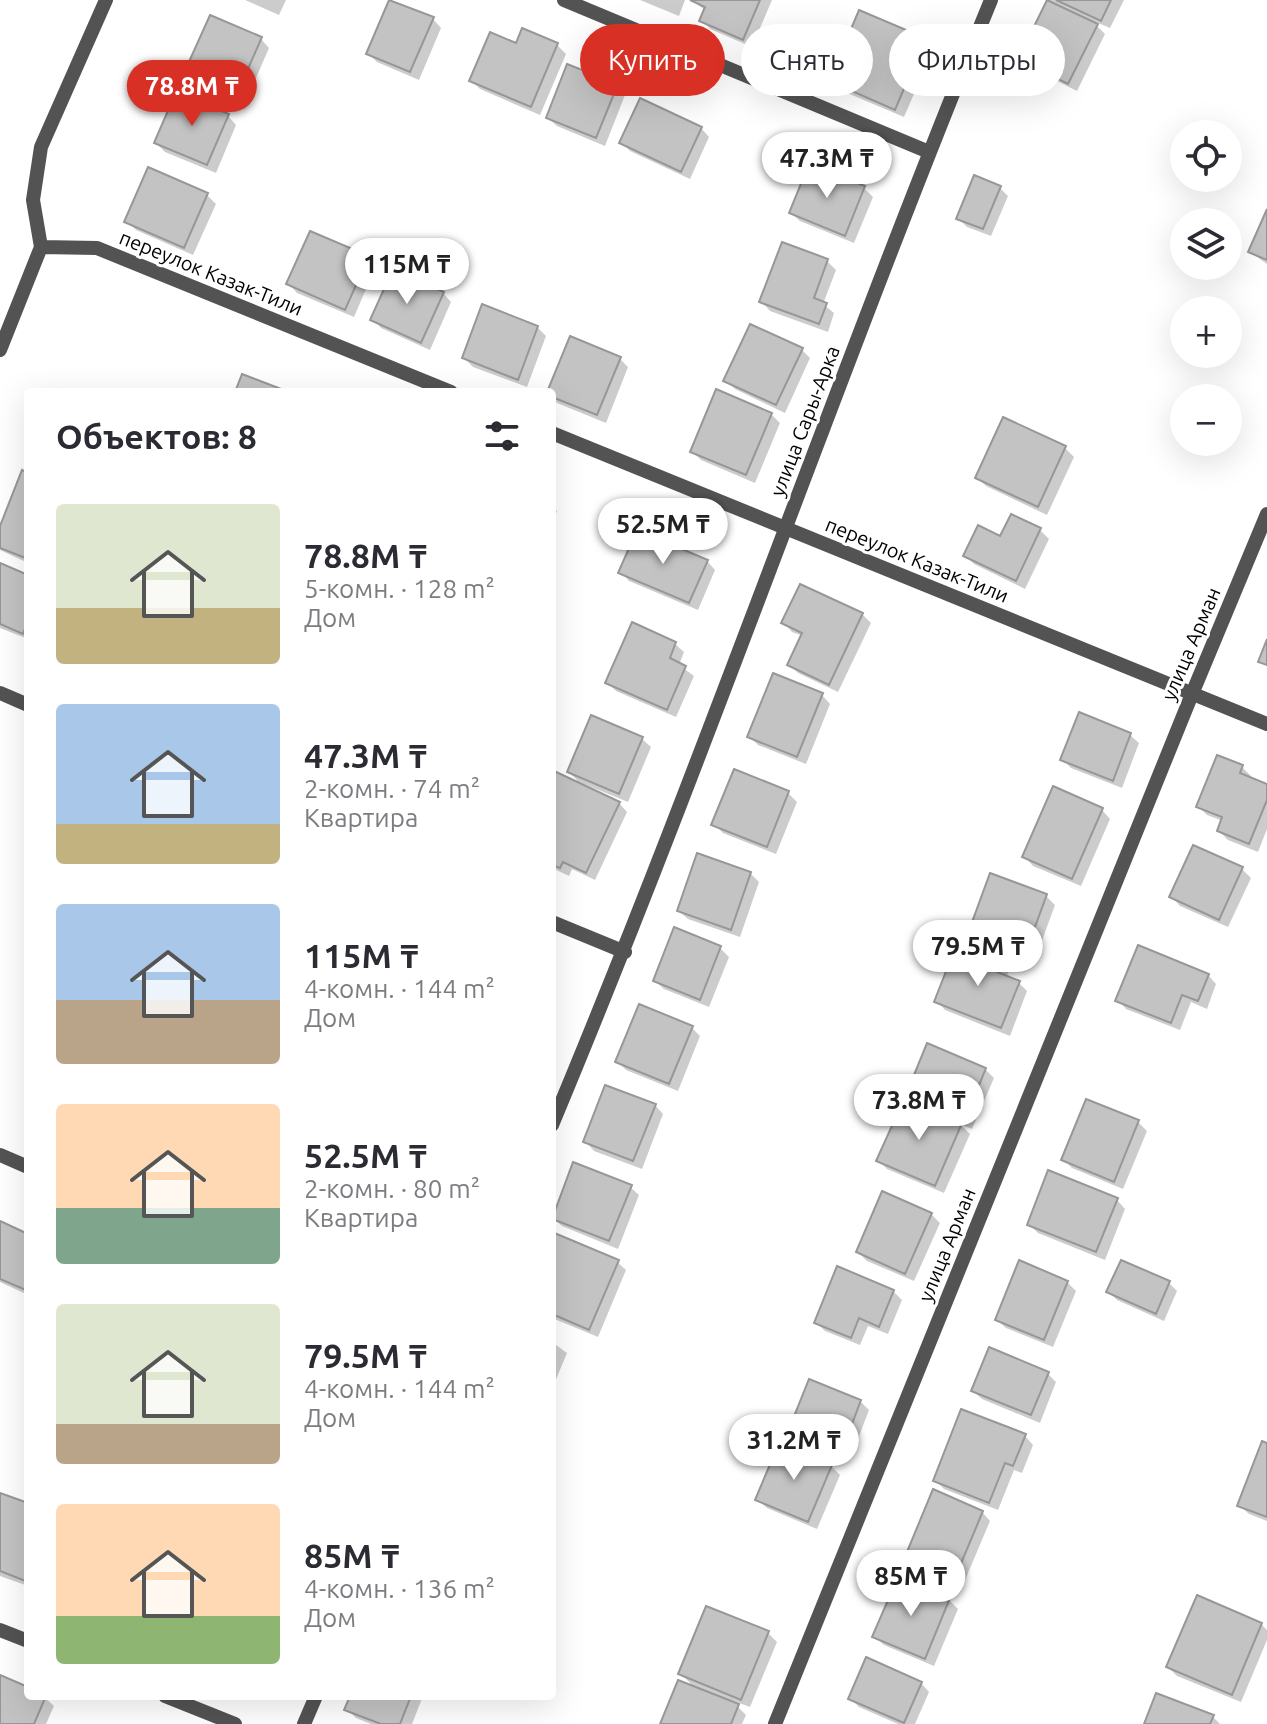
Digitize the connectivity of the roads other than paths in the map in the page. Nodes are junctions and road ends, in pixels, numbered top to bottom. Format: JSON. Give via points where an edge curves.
{"nodes":[{"id":1,"x":106,"y":0,"type":"edge"},
{"id":2,"x":564,"y":0,"type":"edge"},
{"id":3,"x":991,"y":0,"type":"edge"},
{"id":4,"x":929,"y":152,"type":"junction"},
{"id":5,"x":41,"y":247,"type":"junction"},
{"id":6,"x":0,"y":350,"type":"edge"},
{"id":7,"x":441,"y":388,"type":"edge"},
{"id":8,"x":556,"y":435,"type":"edge"},
{"id":9,"x":1267,"y":514,"type":"edge"},
{"id":10,"x":785,"y":528,"type":"junction"},
{"id":11,"x":0,"y":693,"type":"edge"},
{"id":12,"x":1192,"y":694,"type":"junction"},
{"id":13,"x":24,"y":703,"type":"edge"},
{"id":14,"x":1267,"y":724,"type":"edge"},
{"id":15,"x":556,"y":924,"type":"edge"},
{"id":16,"x":625,"y":952,"type":"junction"},
{"id":17,"x":556,"y":1116,"type":"edge"},
{"id":18,"x":0,"y":1155,"type":"edge"},
{"id":19,"x":24,"y":1165,"type":"edge"},
{"id":20,"x":0,"y":1630,"type":"edge"},
{"id":21,"x":24,"y":1639,"type":"edge"},
{"id":22,"x":175,"y":1700,"type":"edge"},
{"id":23,"x":314,"y":1700,"type":"edge"},
{"id":24,"x":235,"y":1724,"type":"edge"},
{"id":25,"x":304,"y":1724,"type":"edge"},
{"id":26,"x":775,"y":1724,"type":"edge"}],
"edges":[{"from":1,"to":5,"type":"lane","via":[[41,147],[33,200]]},
{"from":2,"to":4,"type":"lane"},
{"from":3,"to":4,"type":"lane","name":"улица Сары-Арка"},
{"from":4,"to":10,"type":"lane","name":"улица Сары-Арка"},
{"from":5,"to":6,"type":"lane"},
{"from":5,"to":7,"type":"lane","name":"переулок Казак-Тили","via":[[97,248]]},
{"from":8,"to":10,"type":"lane","name":"переулок Казак-Тили"},
{"from":9,"to":12,"type":"lane","name":"улица Арман"},
{"from":10,"to":12,"type":"lane","name":"переулок Казак-Тили"},
{"from":10,"to":16,"type":"lane","name":"улица Сары-Арка"},
{"from":11,"to":13,"type":"lane"},
{"from":12,"to":14,"type":"lane","name":"переулок Казак-Тили"},
{"from":12,"to":26,"type":"lane","name":"улица Арман"},
{"from":15,"to":16,"type":"lane"},
{"from":16,"to":17,"type":"lane","name":"улица Сары-Арка"},
{"from":18,"to":19,"type":"lane"},
{"from":20,"to":21,"type":"lane"},
{"from":22,"to":24,"type":"lane"},
{"from":23,"to":25,"type":"lane"}]}
